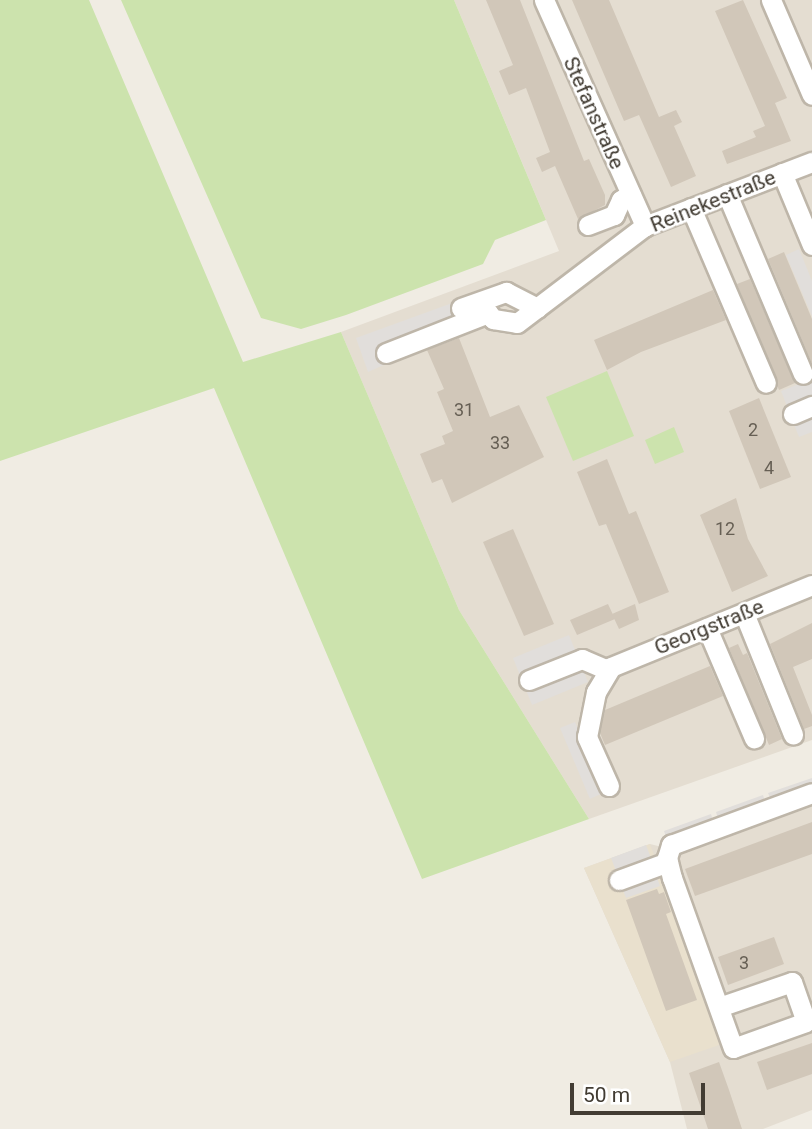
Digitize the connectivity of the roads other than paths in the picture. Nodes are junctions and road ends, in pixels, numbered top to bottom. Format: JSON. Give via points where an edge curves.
{"nodes":[{"id":1,"x":544,"y":0,"type":"edge"},
{"id":2,"x":771,"y":0,"type":"edge"},
{"id":3,"x":812,"y":95,"type":"edge"},
{"id":4,"x":812,"y":162,"type":"edge"},
{"id":5,"x":782,"y":173,"type":"junction"},
{"id":6,"x":727,"y":194,"type":"junction"},
{"id":7,"x":631,"y":196,"type":"junction"},
{"id":8,"x":691,"y":208,"type":"junction"},
{"id":9,"x":588,"y":225,"type":"dead end"},
{"id":10,"x":645,"y":226,"type":"junction"},
{"id":11,"x":812,"y":245,"type":"edge"},
{"id":12,"x":461,"y":307,"type":"dead end"},
{"id":13,"x":537,"y":308,"type":"junction"},
{"id":14,"x":386,"y":353,"type":"dead end"},
{"id":15,"x":803,"y":374,"type":"dead end"},
{"id":16,"x":766,"y":383,"type":"dead end"},
{"id":17,"x":812,"y":406,"type":"edge"},
{"id":18,"x":793,"y":414,"type":"dead end"},
{"id":19,"x":812,"y":585,"type":"edge"},
{"id":20,"x":744,"y":613,"type":"junction"},
{"id":21,"x":707,"y":628,"type":"junction"},
{"id":22,"x":609,"y":668,"type":"junction"},
{"id":23,"x":529,"y":680,"type":"dead end"},
{"id":24,"x":793,"y":734,"type":"dead end"},
{"id":25,"x":754,"y":738,"type":"dead end"},
{"id":26,"x":609,"y":786,"type":"dead end"},
{"id":27,"x":812,"y":793,"type":"edge"},
{"id":28,"x":667,"y":860,"type":"junction"},
{"id":29,"x":618,"y":880,"type":"dead end"},
{"id":30,"x":719,"y":1007,"type":"dead end"}],
"edges":[{"from":1,"to":7,"type":"street","name":"Stefanstraße"},
{"from":2,"to":3,"type":"street"},
{"from":4,"to":5,"type":"street","name":"Reinekestraße"},
{"from":5,"to":6,"type":"street","name":"Reinekestraße"},
{"from":5,"to":11,"type":"street"},
{"from":6,"to":8,"type":"street","name":"Reinekestraße"},
{"from":6,"to":15,"type":"street"},
{"from":7,"to":9,"type":"street","via":[[621,200],[614,215]]},
{"from":7,"to":10,"type":"street","name":"Stefanstraße"},
{"from":8,"to":10,"type":"street","name":"Reinekestraße"},
{"from":8,"to":16,"type":"street"},
{"from":10,"to":13,"type":"street","name":"Reinekestraße"},
{"from":12,"to":13,"type":"street","via":[[506,292]]},
{"from":13,"to":14,"type":"street","name":"Reinekestraße","via":[[517,323],[493,319],[488,313]]},
{"from":17,"to":18,"type":"street"},
{"from":19,"to":20,"type":"street","name":"Georgstraße"},
{"from":20,"to":21,"type":"street","name":"Georgstraße"},
{"from":20,"to":24,"type":"street"},
{"from":21,"to":22,"type":"street","name":"Georgstraße"},
{"from":21,"to":25,"type":"street"},
{"from":22,"to":23,"type":"street","via":[[582,659]]},
{"from":22,"to":26,"type":"street","via":[[596,692],[587,737]]},
{"from":27,"to":28,"type":"street","via":[[681,840],[671,845]]},
{"from":28,"to":29,"type":"street"},
{"from":28,"to":30,"type":"street"}]}
